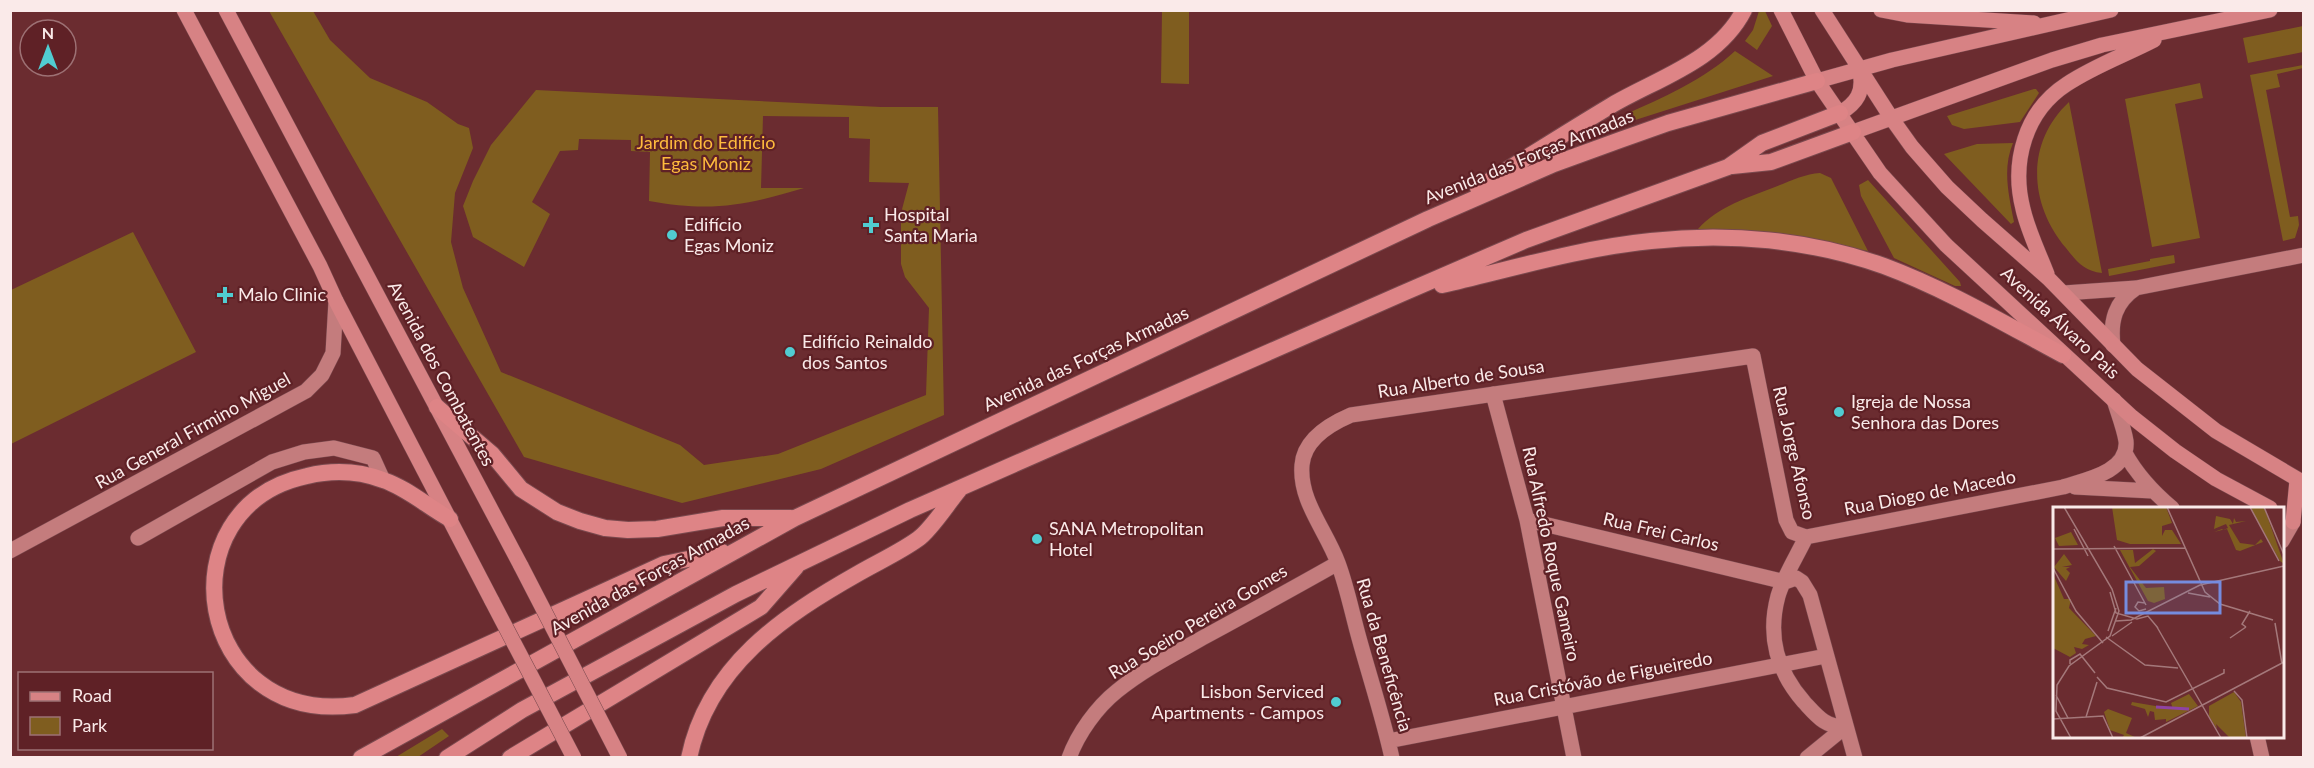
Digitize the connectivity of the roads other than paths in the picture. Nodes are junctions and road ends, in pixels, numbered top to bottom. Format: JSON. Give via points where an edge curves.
{"nodes":[{"id":1,"x":184,"y":10,"type":"edge"},
{"id":2,"x":226,"y":10,"type":"edge"},
{"id":3,"x":1744,"y":10,"type":"edge"},
{"id":4,"x":1781,"y":10,"type":"edge"},
{"id":5,"x":1822,"y":10,"type":"edge"},
{"id":6,"x":1881,"y":10,"type":"edge"},
{"id":7,"x":2111,"y":10,"type":"edge"},
{"id":8,"x":2270,"y":10,"type":"edge"},
{"id":9,"x":2049,"y":24,"type":"junction"},
{"id":10,"x":2172,"y":30,"type":"junction"},
{"id":11,"x":1859,"y":69,"type":"junction"},
{"id":12,"x":1817,"y":81,"type":"junction"},
{"id":13,"x":1840,"y":113,"type":"junction"},
{"id":14,"x":1892,"y":119,"type":"junction"},
{"id":15,"x":1853,"y":132,"type":"junction"},
{"id":16,"x":1728,"y":166,"type":"junction"},
{"id":17,"x":1428,"y":219,"type":"junction"},
{"id":18,"x":2304,"y":255,"type":"edge"},
{"id":19,"x":2048,"y":278,"type":"junction"},
{"id":20,"x":2136,"y":288,"type":"junction"},
{"id":21,"x":2064,"y":293,"type":"junction"},
{"id":22,"x":1401,"y":294,"type":"junction"},
{"id":23,"x":336,"y":301,"type":"junction"},
{"id":24,"x":2113,"y":345,"type":"junction"},
{"id":25,"x":2063,"y":355,"type":"junction"},
{"id":26,"x":1753,"y":356,"type":"joint"},
{"id":27,"x":1493,"y":394,"type":"junction"},
{"id":28,"x":2114,"y":400,"type":"junction"},
{"id":29,"x":437,"y":407,"type":"junction"},
{"id":30,"x":2125,"y":453,"type":"junction"},
{"id":31,"x":383,"y":480,"type":"junction"},
{"id":32,"x":2300,"y":481,"type":"edge"},
{"id":33,"x":961,"y":487,"type":"junction"},
{"id":34,"x":2063,"y":487,"type":"junction"},
{"id":35,"x":2152,"y":491,"type":"junction"},
{"id":36,"x":2171,"y":507,"type":"edge"},
{"id":37,"x":2269,"y":507,"type":"edge"},
{"id":38,"x":795,"y":518,"type":"junction"},
{"id":39,"x":450,"y":519,"type":"junction"},
{"id":40,"x":1527,"y":520,"type":"junction"},
{"id":41,"x":2293,"y":521,"type":"edge"},
{"id":42,"x":1806,"y":537,"type":"junction"},
{"id":43,"x":138,"y":538,"type":"dead end"},
{"id":44,"x":2284,"y":539,"type":"edge"},
{"id":45,"x":738,"y":549,"type":"junction"},
{"id":46,"x":10,"y":551,"type":"edge"},
{"id":47,"x":801,"y":562,"type":"junction"},
{"id":48,"x":1338,"y":563,"type":"junction"},
{"id":49,"x":1785,"y":582,"type":"junction"},
{"id":50,"x":1826,"y":656,"type":"junction"},
{"id":51,"x":1780,"y":665,"type":"junction"},
{"id":52,"x":1564,"y":706,"type":"junction"},
{"id":53,"x":1845,"y":727,"type":"junction"},
{"id":54,"x":2257,"y":738,"type":"edge"},
{"id":55,"x":1388,"y":741,"type":"junction"},
{"id":56,"x":361,"y":758,"type":"edge"},
{"id":57,"x":447,"y":758,"type":"edge"},
{"id":58,"x":510,"y":758,"type":"edge"},
{"id":59,"x":574,"y":758,"type":"edge"},
{"id":60,"x":620,"y":758,"type":"edge"},
{"id":61,"x":689,"y":758,"type":"edge"},
{"id":62,"x":1070,"y":758,"type":"edge"},
{"id":63,"x":1392,"y":758,"type":"edge"},
{"id":64,"x":1574,"y":758,"type":"edge"},
{"id":65,"x":1807,"y":758,"type":"edge"},
{"id":66,"x":1855,"y":758,"type":"edge"},
{"id":67,"x":2262,"y":758,"type":"edge"}],
"edges":[{"from":1,"to":23,"type":"main road"},
{"from":2,"to":29,"type":"main road","name":"Avenida dos Combatentes"},
{"from":3,"to":17,"type":"highway","via":[[1716,47],[1613,104]]},
{"from":4,"to":12,"type":"main road","name":"Avenida Álvaro Pais"},
{"from":5,"to":11,"type":"main road","name":"Avenida Álvaro Pais"},
{"from":6,"to":9,"type":"main road"},
{"from":7,"to":9,"type":"main road","name":"Avenida das Forças Armadas"},
{"from":8,"to":10,"type":"main road"},
{"from":9,"to":11,"type":"main road","name":"Avenida das Forças Armadas"},
{"from":10,"to":14,"type":"main road","via":[[2052,60]]},
{"from":10,"to":19,"type":"main road","via":[[2065,85],[2033,120],[2023,142],[2018,180],[2023,212]]},
{"from":11,"to":12,"type":"main road","name":"Avenida das Forças Armadas"},
{"from":11,"to":13,"type":"main road","via":[[1862,89],[1850,108]]},
{"from":11,"to":14,"type":"main road","name":"Avenida Álvaro Pais"},
{"from":12,"to":13,"type":"main road","name":"Avenida Álvaro Pais"},
{"from":12,"to":17,"type":"highway","name":"Avenida das Forças Armadas","via":[[1629,136]]},
{"from":13,"to":15,"type":"main road","name":"Avenida Álvaro Pais"},
{"from":13,"to":16,"type":"highway","via":[[1762,143]]},
{"from":14,"to":15,"type":"main road"},
{"from":14,"to":19,"type":"main road","name":"Avenida Álvaro Pais","via":[[1947,188]]},
{"from":15,"to":16,"type":"highway","via":[[1771,162]]},
{"from":15,"to":25,"type":"main road","name":"Avenida Álvaro Pais","via":[[1880,173],[1939,237]]},
{"from":16,"to":22,"type":"highway","via":[[1526,240]]},
{"from":17,"to":38,"type":"highway","name":"Avenida das Forças Armadas"},
{"from":18,"to":20,"type":"street"},
{"from":19,"to":21,"type":"main road","name":"Avenida Álvaro Pais"},
{"from":20,"to":21,"type":"street"},
{"from":20,"to":24,"type":"street","via":[[2117,306]]},
{"from":21,"to":24,"type":"main road","name":"Avenida Álvaro Pais"},
{"from":22,"to":25,"type":"highway","via":[[1649,241],[1700,237],[1753,239],[1812,247],[1884,266],[1927,284]]},
{"from":22,"to":33,"type":"highway"},
{"from":23,"to":39,"type":"main road"},
{"from":23,"to":46,"type":"street","name":"Rua General Firmino Miguel","via":[[333,353],[322,375],[306,391]]},
{"from":24,"to":32,"type":"main road","name":"Avenida Álvaro Pais","via":[[2137,369],[2216,431]]},
{"from":25,"to":28,"type":"main road","name":"Avenida Álvaro Pais"},
{"from":26,"to":27,"type":"street","name":"Rua Alberto de Sousa"},
{"from":26,"to":42,"type":"street","name":"Rua Jorge Afonso","via":[[1786,520],[1792,532]]},
{"from":27,"to":40,"type":"street","name":"Rua Alfredo Roque Gameiro"},
{"from":27,"to":48,"type":"street","name":"Rua Alberto de Sousa","via":[[1351,416],[1321,432],[1302,462],[1302,481]]},
{"from":28,"to":30,"type":"street","via":[[2126,440]]},
{"from":28,"to":37,"type":"main road","name":"Avenida Álvaro Pais","via":[[2175,451],[2216,479]]},
{"from":29,"to":38,"type":"highway","via":[[492,454],[521,489],[557,512],[580,521],[628,530],[723,518]]},
{"from":29,"to":60,"type":"main road","name":"Avenida dos Combatentes","bridge":true},
{"from":30,"to":34,"type":"street","name":"Rua Diogo de Macedo","via":[[2114,467]]},
{"from":30,"to":35,"type":"street"},
{"from":31,"to":39,"type":"highway"},
{"from":31,"to":43,"type":"street","via":[[373,458],[334,448],[304,452],[272,462]]},
{"from":31,"to":45,"type":"highway","via":[[339,472],[309,475],[279,485],[244,510],[222,547],[213,591],[221,633],[243,667],[275,694],[317,706],[355,705],[664,564]]},
{"from":32,"to":41,"type":"main road"},
{"from":33,"to":47,"type":"highway"},
{"from":33,"to":61,"type":"highway","via":[[920,538],[820,596],[760,639],[712,696],[701,716]]},
{"from":34,"to":35,"type":"street","name":"Rua Diogo de Macedo"},
{"from":34,"to":42,"type":"street","name":"Rua Diogo de Macedo"},
{"from":35,"to":36,"type":"street"},
{"from":38,"to":45,"type":"highway","name":"Avenida das Forças Armadas"},
{"from":39,"to":59,"type":"main road","bridge":true},
{"from":40,"to":49,"type":"street","name":"Rua Frei Carlos"},
{"from":40,"to":52,"type":"street","name":"Rua Alfredo Roque Gameiro"},
{"from":41,"to":44,"type":"street"},
{"from":42,"to":49,"type":"street","name":"Rua Jorge Afonso"},
{"from":45,"to":56,"type":"highway","name":"Avenida das Forças Armadas"},
{"from":47,"to":57,"type":"highway","via":[[603,665]]},
{"from":47,"to":58,"type":"highway","via":[[761,607]]},
{"from":48,"to":55,"type":"street","name":"Rua da Beneficência"},
{"from":48,"to":62,"type":"street","name":"Rua Soeiro Pereira Gomes","via":[[1129,682],[1091,719]]},
{"from":49,"to":50,"type":"street","name":"Rua Frei Carlos","via":[[1796,578],[1807,589]]},
{"from":49,"to":51,"type":"street","name":"Rua Jorge Afonso","via":[[1778,597],[1774,627],[1774,647]]},
{"from":50,"to":51,"type":"street","name":"Rua Cristóvão de Figueiredo"},
{"from":50,"to":53,"type":"street"},
{"from":51,"to":52,"type":"street","name":"Rua Cristóvão de Figueiredo"},
{"from":51,"to":53,"type":"street","name":"Rua Jorge Afonso","via":[[1791,687],[1817,717],[1833,727]]},
{"from":52,"to":55,"type":"street","name":"Rua Cristóvão de Figueiredo"},
{"from":52,"to":64,"type":"street","name":"Rua Alfredo Roque Gameiro"},
{"from":53,"to":65,"type":"street"},
{"from":53,"to":66,"type":"street"},
{"from":54,"to":67,"type":"street"},
{"from":55,"to":63,"type":"street","name":"Rua da Beneficência"}]}
